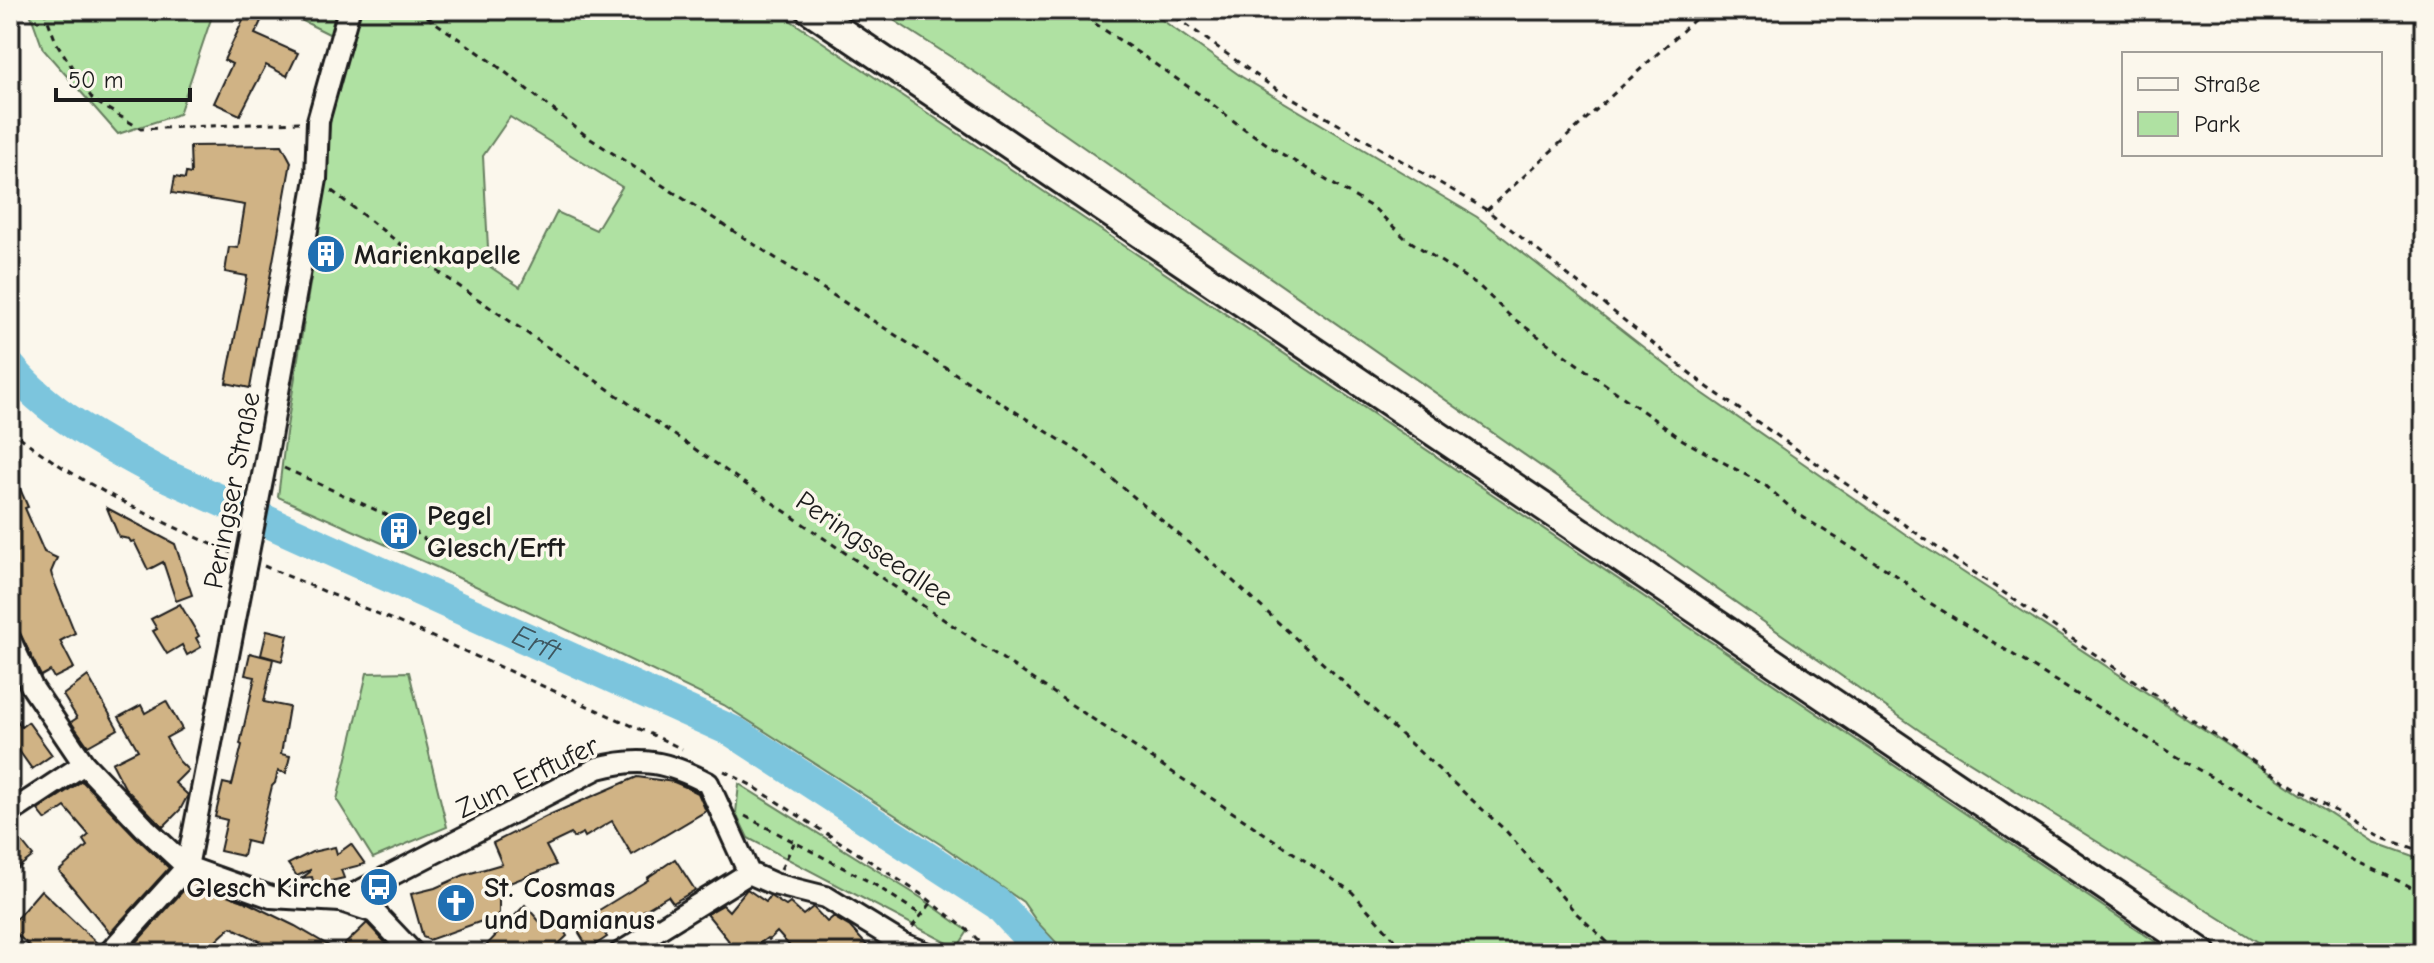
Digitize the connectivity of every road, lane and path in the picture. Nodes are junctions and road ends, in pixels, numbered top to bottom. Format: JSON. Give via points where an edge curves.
{"nodes":[{"id":1,"x":44,"y":10,"type":"edge"},
{"id":2,"x":349,"y":10,"type":"edge"},
{"id":3,"x":417,"y":10,"type":"edge"},
{"id":4,"x":810,"y":10,"type":"edge"},
{"id":5,"x":1075,"y":10,"type":"edge"},
{"id":6,"x":1166,"y":10,"type":"edge"},
{"id":7,"x":1705,"y":10,"type":"edge"},
{"id":8,"x":318,"y":121,"type":"junction"},
{"id":9,"x":316,"y":179,"type":"junction"},
{"id":10,"x":1487,"y":210,"type":"junction"},
{"id":11,"x":10,"y":429,"type":"edge"},
{"id":12,"x":265,"y":462,"type":"junction"},
{"id":13,"x":446,"y":548,"type":"dead end"},
{"id":14,"x":242,"y":556,"type":"junction"},
{"id":15,"x":10,"y":640,"type":"edge"},
{"id":16,"x":681,"y":749,"type":"dead end"},
{"id":17,"x":84,"y":764,"type":"junction"},
{"id":18,"x":723,"y":771,"type":"dead end"},
{"id":19,"x":718,"y":800,"type":"junction"},
{"id":20,"x":10,"y":813,"type":"edge"},
{"id":21,"x":794,"y":843,"type":"junction"},
{"id":22,"x":2424,"y":852,"type":"edge"},
{"id":23,"x":187,"y":867,"type":"junction"},
{"id":24,"x":749,"y":873,"type":"junction"},
{"id":25,"x":774,"y":884,"type":"junction"},
{"id":26,"x":2424,"y":893,"type":"edge"},
{"id":27,"x":341,"y":901,"type":"junction"},
{"id":28,"x":932,"y":902,"type":"junction"},
{"id":29,"x":920,"y":914,"type":"junction"},
{"id":30,"x":901,"y":943,"type":"junction"},
{"id":31,"x":109,"y":953,"type":"edge"},
{"id":32,"x":413,"y":953,"type":"edge"},
{"id":33,"x":620,"y":953,"type":"edge"},
{"id":34,"x":926,"y":953,"type":"edge"},
{"id":35,"x":991,"y":953,"type":"edge"},
{"id":36,"x":1407,"y":953,"type":"edge"},
{"id":37,"x":1619,"y":953,"type":"edge"},
{"id":38,"x":2203,"y":953,"type":"edge"}],
"edges":[{"from":1,"to":8,"type":"path","via":[[56,42],[93,100],[141,129]]},
{"from":2,"to":8,"type":"street","name":"Peringser Straße"},
{"from":3,"to":37,"type":"path","via":[[589,138],[1084,455],[1221,570],[1506,831],[1568,905]]},
{"from":4,"to":38,"type":"main road"},
{"from":5,"to":26,"type":"path","via":[[1252,134],[1375,209],[1405,238],[1480,287],[1510,316],[1683,440],[1766,486],[1798,514],[1902,579],[1922,598],[2202,772],[2346,856]]},
{"from":6,"to":10,"type":"path","via":[[1270,85]]},
{"from":7,"to":10,"type":"path"},
{"from":8,"to":9,"type":"street","name":"Peringser Straße"},
{"from":9,"to":12,"type":"street","name":"Peringser Straße"},
{"from":9,"to":36,"type":"path","name":"Peringsseeallee","via":[[417,257],[880,577],[1352,892]]},
{"from":10,"to":22,"type":"path","via":[[1706,386],[1935,546],[2266,770],[2380,837]]},
{"from":11,"to":14,"type":"path","via":[[74,475],[165,524]]},
{"from":12,"to":13,"type":"path","via":[[400,521]]},
{"from":12,"to":14,"type":"street","name":"Peringser Straße"},
{"from":14,"to":16,"type":"path"},
{"from":14,"to":23,"type":"street","name":"Peringser Straße"},
{"from":15,"to":17,"type":"street","via":[[32,687]]},
{"from":17,"to":20,"type":"street"},
{"from":17,"to":23,"type":"street"},
{"from":18,"to":28,"type":"path"},
{"from":19,"to":21,"type":"path"},
{"from":19,"to":24,"type":"street","name":"Zum Erftufer"},
{"from":19,"to":27,"type":"street","name":"Zum Erftufer","via":[[708,783],[646,761],[598,768]]},
{"from":21,"to":25,"type":"path"},
{"from":21,"to":29,"type":"path"},
{"from":23,"to":27,"type":"street","via":[[271,897]]},
{"from":23,"to":31,"type":"street"},
{"from":24,"to":25,"type":"street"},
{"from":24,"to":33,"type":"street"},
{"from":25,"to":30,"type":"street","via":[[826,897]]},
{"from":27,"to":32,"type":"street","via":[[374,912]]},
{"from":28,"to":29,"type":"path"},
{"from":28,"to":35,"type":"path"},
{"from":29,"to":30,"type":"path"},
{"from":30,"to":34,"type":"street"}]}
